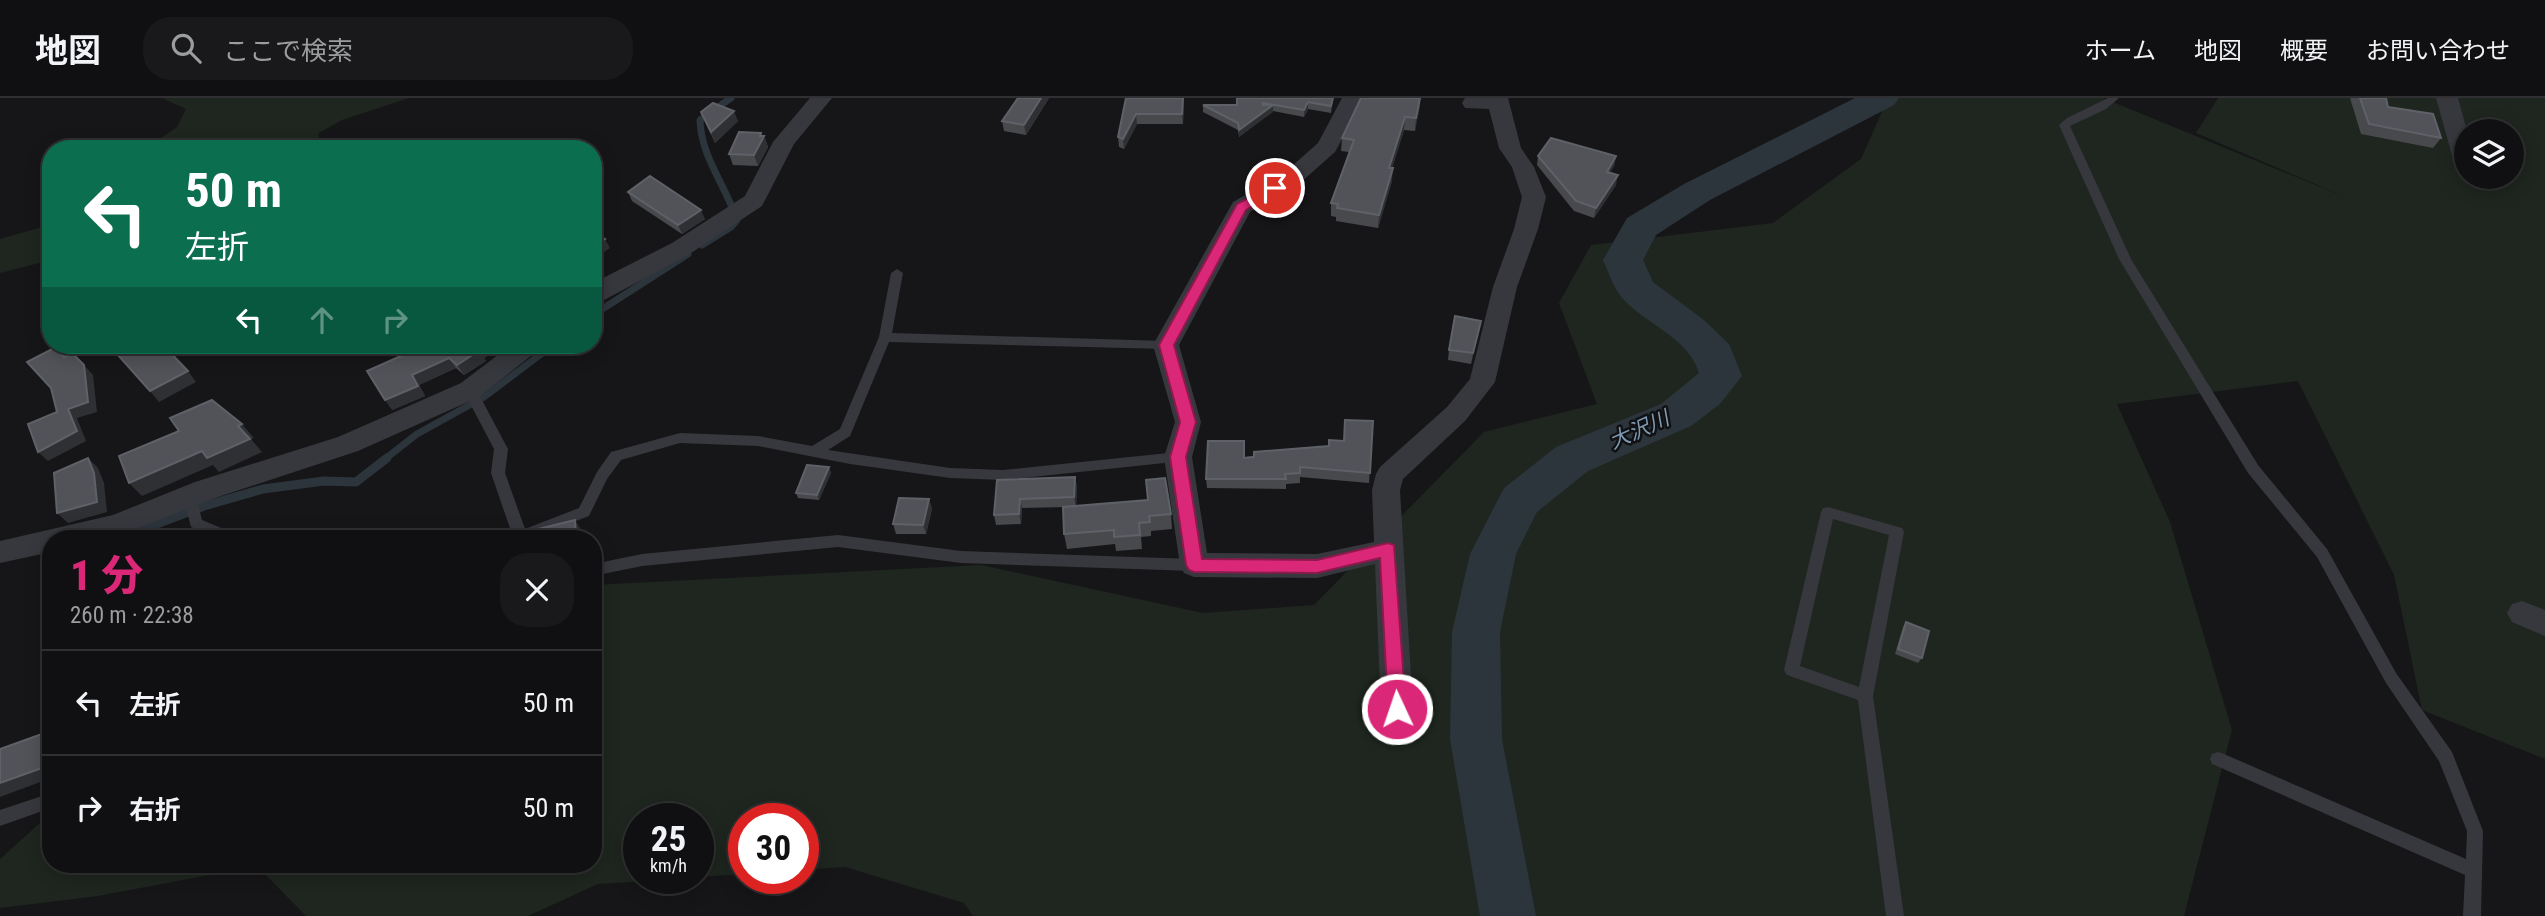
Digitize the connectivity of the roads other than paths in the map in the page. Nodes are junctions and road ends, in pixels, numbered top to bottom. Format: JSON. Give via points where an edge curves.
{"nodes":[{"id":1,"x":821,"y":98,"type":"edge"},
{"id":2,"x":1353,"y":98,"type":"edge"},
{"id":3,"x":2114,"y":98,"type":"edge"},
{"id":4,"x":2447,"y":98,"type":"edge"},
{"id":5,"x":1489,"y":102,"type":"edge"},
{"id":6,"x":2454,"y":123,"type":"edge"},
{"id":7,"x":897,"y":273,"type":"dead end"},
{"id":8,"x":602,"y":291,"type":"edge"},
{"id":9,"x":885,"y":337,"type":"junction"},
{"id":10,"x":1167,"y":345,"type":"junction"},
{"id":11,"x":519,"y":354,"type":"edge"},
{"id":12,"x":475,"y":399,"type":"junction"},
{"id":13,"x":814,"y":452,"type":"junction"},
{"id":14,"x":1178,"y":457,"type":"junction"},
{"id":15,"x":192,"y":507,"type":"junction"},
{"id":16,"x":94,"y":530,"type":"edge"},
{"id":17,"x":212,"y":530,"type":"edge"},
{"id":18,"x":515,"y":530,"type":"edge"},
{"id":19,"x":538,"y":530,"type":"edge"},
{"id":20,"x":42,"y":542,"type":"edge"},
{"id":21,"x":1388,"y":550,"type":"junction"},
{"id":22,"x":0,"y":551,"type":"edge"},
{"id":23,"x":1194,"y":565,"type":"junction"},
{"id":24,"x":602,"y":568,"type":"edge"},
{"id":25,"x":1865,"y":696,"type":"junction"},
{"id":26,"x":1397,"y":709,"type":"dead end"},
{"id":27,"x":2218,"y":758,"type":"dead end"},
{"id":28,"x":42,"y":803,"type":"edge"},
{"id":29,"x":0,"y":818,"type":"edge"},
{"id":30,"x":2473,"y":870,"type":"junction"},
{"id":31,"x":1895,"y":916,"type":"edge"},
{"id":32,"x":2472,"y":916,"type":"edge"}],
"edges":[{"from":1,"to":8,"type":"street","via":[[784,142],[754,201]]},
{"from":2,"to":10,"type":"street","via":[[1327,147],[1292,178],[1241,207]]},
{"from":3,"to":30,"type":"lane","via":[[2104,108],[2079,114],[2064,125],[2101,210],[2125,259],[2253,469],[2322,553],[2391,678],[2446,757],[2475,831]]},
{"from":4,"to":6,"type":"street"},
{"from":5,"to":21,"type":"street","via":[[1534,197],[1505,287],[1482,382],[1456,414],[1390,474],[1386,490]]},
{"from":7,"to":9,"type":"lane"},
{"from":9,"to":10,"type":"lane"},
{"from":9,"to":13,"type":"lane","via":[[845,432]]},
{"from":10,"to":14,"type":"street","via":[[1188,422]]},
{"from":11,"to":12,"type":"street"},
{"from":12,"to":15,"type":"street"},
{"from":12,"to":18,"type":"lane","via":[[501,449],[498,473]]},
{"from":13,"to":14,"type":"lane","via":[[950,473],[1003,475]]},
{"from":13,"to":19,"type":"lane","via":[[758,441],[680,438],[616,456],[584,512]]},
{"from":14,"to":23,"type":"street"},
{"from":15,"to":16,"type":"street"},
{"from":15,"to":17,"type":"lane","via":[[196,523]]},
{"from":20,"to":22,"type":"street"},
{"from":21,"to":23,"type":"street","via":[[1317,566]]},
{"from":21,"to":26,"type":"street"},
{"from":23,"to":24,"type":"lane","via":[[961,557],[838,541],[642,560]]},
{"from":25,"to":25,"type":"lane","via":[[1896,531],[1828,512],[1792,670]]},
{"from":25,"to":31,"type":"lane"},
{"from":27,"to":30,"type":"lane"},
{"from":28,"to":29,"type":"lane"},
{"from":30,"to":32,"type":"lane"}]}
